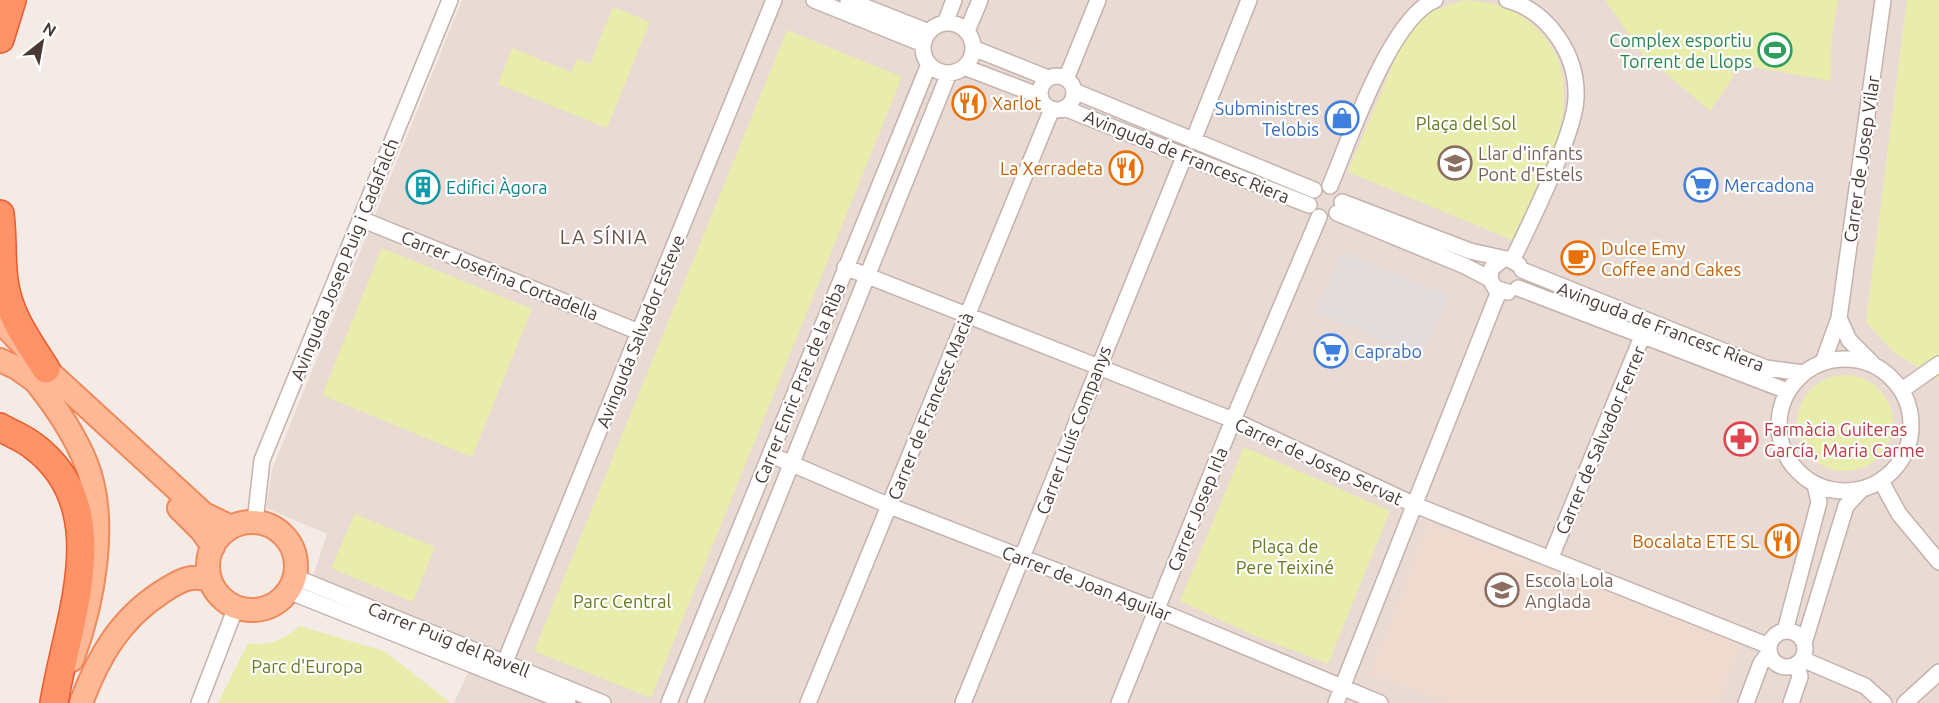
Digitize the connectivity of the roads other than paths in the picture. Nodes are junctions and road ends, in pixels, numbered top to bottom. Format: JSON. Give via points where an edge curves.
{"nodes":[{"id":1,"x":12,"y":0,"type":"edge"},
{"id":2,"x":450,"y":0,"type":"edge"},
{"id":3,"x":774,"y":0,"type":"edge"},
{"id":4,"x":814,"y":0,"type":"edge"},
{"id":5,"x":848,"y":0,"type":"edge"},
{"id":6,"x":954,"y":0,"type":"edge"},
{"id":7,"x":980,"y":0,"type":"edge"},
{"id":8,"x":1098,"y":0,"type":"edge"},
{"id":9,"x":1249,"y":0,"type":"edge"},
{"id":10,"x":1433,"y":0,"type":"edge"},
{"id":11,"x":1507,"y":0,"type":"edge"},
{"id":12,"x":1883,"y":0,"type":"edge"},
{"id":13,"x":945,"y":23,"type":"junction"},
{"id":14,"x":967,"y":31,"type":"junction"},
{"id":15,"x":926,"y":38,"type":"junction"},
{"id":16,"x":0,"y":39,"type":"edge"},
{"id":17,"x":973,"y":48,"type":"junction"},
{"id":18,"x":929,"y":64,"type":"junction"},
{"id":19,"x":964,"y":67,"type":"junction"},
{"id":20,"x":949,"y":73,"type":"junction"},
{"id":21,"x":1048,"y":78,"type":"junction"},
{"id":22,"x":1070,"y":85,"type":"junction"},
{"id":23,"x":1040,"y":96,"type":"junction"},
{"id":24,"x":1058,"y":108,"type":"junction"},
{"id":25,"x":1193,"y":141,"type":"junction"},
{"id":26,"x":1184,"y":157,"type":"junction"},
{"id":27,"x":1330,"y":186,"type":"junction"},
{"id":28,"x":1314,"y":190,"type":"junction"},
{"id":29,"x":1309,"y":205,"type":"junction"},
{"id":30,"x":1339,"y":208,"type":"junction"},
{"id":31,"x":0,"y":214,"type":"edge"},
{"id":32,"x":1319,"y":217,"type":"junction"},
{"id":33,"x":361,"y":219,"type":"junction"},
{"id":34,"x":1512,"y":264,"type":"junction"},
{"id":35,"x":845,"y":267,"type":"junction"},
{"id":36,"x":868,"y":276,"type":"junction"},
{"id":37,"x":1495,"y":285,"type":"junction"},
{"id":38,"x":1518,"y":288,"type":"junction"},
{"id":39,"x":965,"y":316,"type":"junction"},
{"id":40,"x":1839,"y":318,"type":"junction"},
{"id":41,"x":0,"y":321,"type":"edge"},
{"id":42,"x":1646,"y":329,"type":"junction"},
{"id":43,"x":639,"y":332,"type":"junction"},
{"id":44,"x":0,"y":360,"type":"edge"},
{"id":45,"x":1823,"y":362,"type":"junction"},
{"id":46,"x":1873,"y":365,"type":"junction"},
{"id":47,"x":1936,"y":365,"type":"edge"},
{"id":48,"x":1097,"y":367,"type":"junction"},
{"id":49,"x":40,"y":373,"type":"junction"},
{"id":50,"x":1803,"y":373,"type":"junction"},
{"id":51,"x":1902,"y":390,"type":"junction"},
{"id":52,"x":1787,"y":392,"type":"junction"},
{"id":53,"x":1233,"y":420,"type":"junction"},
{"id":54,"x":0,"y":427,"type":"edge"},
{"id":55,"x":771,"y":455,"type":"junction"},
{"id":56,"x":793,"y":465,"type":"junction"},
{"id":57,"x":1881,"y":481,"type":"junction"},
{"id":58,"x":1815,"y":485,"type":"junction"},
{"id":59,"x":1861,"y":490,"type":"junction"},
{"id":60,"x":890,"y":506,"type":"junction"},
{"id":61,"x":1415,"y":506,"type":"junction"},
{"id":62,"x":255,"y":522,"type":"junction"},
{"id":63,"x":231,"y":527,"type":"junction"},
{"id":64,"x":213,"y":548,"type":"junction"},
{"id":65,"x":1551,"y":557,"type":"junction"},
{"id":66,"x":1023,"y":559,"type":"junction"},
{"id":67,"x":1939,"y":562,"type":"edge"},
{"id":68,"x":210,"y":580,"type":"junction"},
{"id":69,"x":292,"y":584,"type":"junction"},
{"id":70,"x":236,"y":607,"type":"junction"},
{"id":71,"x":1157,"y":610,"type":"junction"},
{"id":72,"x":1785,"y":631,"type":"junction"},
{"id":73,"x":1804,"y":643,"type":"junction"},
{"id":74,"x":1769,"y":650,"type":"junction"},
{"id":75,"x":1800,"y":661,"type":"junction"},
{"id":76,"x":505,"y":662,"type":"junction"},
{"id":77,"x":1939,"y":672,"type":"edge"},
{"id":78,"x":1342,"y":688,"type":"junction"},
{"id":79,"x":55,"y":703,"type":"edge"},
{"id":80,"x":81,"y":703,"type":"edge"},
{"id":81,"x":199,"y":703,"type":"edge"},
{"id":82,"x":566,"y":703,"type":"edge"},
{"id":83,"x":603,"y":703,"type":"edge"},
{"id":84,"x":669,"y":703,"type":"edge"},
{"id":85,"x":695,"y":703,"type":"edge"},
{"id":86,"x":808,"y":703,"type":"edge"},
{"id":87,"x":963,"y":703,"type":"edge"},
{"id":88,"x":1119,"y":703,"type":"edge"},
{"id":89,"x":1336,"y":703,"type":"edge"},
{"id":90,"x":1380,"y":703,"type":"edge"},
{"id":91,"x":1746,"y":703,"type":"edge"},
{"id":92,"x":1791,"y":703,"type":"edge"},
{"id":93,"x":1884,"y":703,"type":"edge"},
{"id":94,"x":1905,"y":703,"type":"edge"}],
"edges":[{"from":1,"to":16,"type":"highway"},
{"from":2,"to":33,"type":"street","name":"Avinguda Josep Puig i Cadafalch"},
{"from":3,"to":43,"type":"street","name":"Avinguda Salvador Esteve"},
{"from":4,"to":15,"type":"street"},
{"from":5,"to":15,"type":"street"},
{"from":6,"to":13,"type":"street"},
{"from":7,"to":14,"type":"street"},
{"from":8,"to":22,"type":"street"},
{"from":9,"to":25,"type":"street"},
{"from":10,"to":27,"type":"street","via":[[1417,12],[1382,65]]},
{"from":11,"to":34,"type":"street","via":[[1552,26],[1570,59],[1576,98],[1567,135]]},
{"from":12,"to":40,"type":"street","name":"Carrer de Josep Vilar"},
{"from":13,"to":14,"type":"street"},
{"from":13,"to":15,"type":"street"},
{"from":14,"to":17,"type":"street"},
{"from":15,"to":18,"type":"street","via":[[924,56]]},
{"from":17,"to":19,"type":"street"},
{"from":17,"to":21,"type":"street"},
{"from":18,"to":20,"type":"street"},
{"from":18,"to":35,"type":"street","name":"Carrer Enric Prat de la Riba"},
{"from":19,"to":20,"type":"street"},
{"from":19,"to":23,"type":"street"},
{"from":20,"to":36,"type":"street","name":"Carrer Enric Prat de la Riba"},
{"from":21,"to":22,"type":"street","via":[[1058,76]]},
{"from":21,"to":23,"type":"street","via":[[1040,87]]},
{"from":22,"to":24,"type":"street","via":[[1071,102]]},
{"from":22,"to":25,"type":"street","name":"Avinguda de Francesc Riera"},
{"from":23,"to":24,"type":"street","via":[[1043,103]]},
{"from":24,"to":26,"type":"street","name":"Avinguda de Francesc Riera"},
{"from":24,"to":39,"type":"street","name":"Carrer de Francesc Macià"},
{"from":25,"to":28,"type":"street","name":"Avinguda de Francesc Riera"},
{"from":26,"to":29,"type":"street","name":"Avinguda de Francesc Riera"},
{"from":26,"to":48,"type":"street","name":"Carrer Lluís Companys"},
{"from":27,"to":28,"type":"street"},
{"from":27,"to":30,"type":"street","via":[[1340,194]]},
{"from":28,"to":29,"type":"street"},
{"from":29,"to":32,"type":"street"},
{"from":30,"to":32,"type":"street","via":[[1330,218]]},
{"from":30,"to":34,"type":"street","name":"Avinguda de Francesc Riera"},
{"from":30,"to":37,"type":"street","via":[[1465,266]]},
{"from":31,"to":49,"type":"highway","via":[[4,280],[10,304]]},
{"from":32,"to":53,"type":"street","name":"Carrer Josep Irla"},
{"from":33,"to":43,"type":"street","name":"Carrer Josefina Cortadella"},
{"from":33,"to":62,"type":"street","name":"Avinguda Josep Puig i Cadafalch","via":[[262,460]]},
{"from":34,"to":37,"type":"street","via":[[1491,269]]},
{"from":34,"to":38,"type":"street","via":[[1523,280]]},
{"from":34,"to":42,"type":"street","name":"Avinguda de Francesc Riera"},
{"from":35,"to":36,"type":"street","name":"Carrer de Josep Servat"},
{"from":35,"to":55,"type":"street","name":"Carrer Enric Prat de la Riba"},
{"from":36,"to":39,"type":"street","name":"Carrer de Josep Servat"},
{"from":36,"to":56,"type":"street","name":"Carrer Enric Prat de la Riba"},
{"from":37,"to":38,"type":"street","via":[[1509,292]]},
{"from":37,"to":61,"type":"street"},
{"from":38,"to":42,"type":"street","name":"Avinguda de Francesc Riera"},
{"from":39,"to":48,"type":"street","name":"Carrer de Josep Servat"},
{"from":39,"to":60,"type":"street","name":"Carrer de Francesc Macià"},
{"from":40,"to":45,"type":"street","name":"Carrer de Josep Vilar"},
{"from":40,"to":46,"type":"street","via":[[1849,340]]},
{"from":41,"to":49,"type":"main road"},
{"from":42,"to":50,"type":"street","name":"Avinguda de Francesc Riera","via":[[1766,368]]},
{"from":42,"to":52,"type":"street","name":"Avinguda de Francesc Riera"},
{"from":42,"to":65,"type":"street","name":"Carrer de Salvador Ferrer"},
{"from":43,"to":76,"type":"street","name":"Avinguda Salvador Esteve"},
{"from":44,"to":49,"type":"main road"},
{"from":45,"to":46,"type":"street","via":[[1857,359]]},
{"from":45,"to":50,"type":"street"},
{"from":46,"to":51,"type":"street","via":[[1890,375]]},
{"from":47,"to":51,"type":"street"},
{"from":48,"to":53,"type":"street","name":"Carrer de Josep Servat"},
{"from":48,"to":66,"type":"street","name":"Carrer Lluís Companys"},
{"from":49,"to":63,"type":"main road","via":[[204,514]]},
{"from":49,"to":64,"type":"main road","via":[[186,515]]},
{"from":49,"to":79,"type":"main road","via":[[87,465],[97,536],[84,629]]},
{"from":50,"to":52,"type":"street"},
{"from":51,"to":57,"type":"street","via":[[1910,409],[1912,430],[1907,450],[1896,468]]},
{"from":52,"to":58,"type":"street","via":[[1779,412],[1779,434],[1785,454],[1797,472]]},
{"from":53,"to":61,"type":"street","name":"Carrer de Josep Servat"},
{"from":53,"to":71,"type":"street","name":"Carrer Josep Irla"},
{"from":54,"to":79,"type":"highway","via":[[33,445],[62,476],[80,524],[81,576]]},
{"from":55,"to":56,"type":"street","name":"Carrer de Joan Aguilar"},
{"from":55,"to":84,"type":"street","name":"Carrer Enric Prat de la Riba"},
{"from":56,"to":60,"type":"street","name":"Carrer de Joan Aguilar"},
{"from":56,"to":85,"type":"street","name":"Carrer Enric Prat de la Riba"},
{"from":57,"to":59,"type":"street"},
{"from":57,"to":67,"type":"street","via":[[1899,514]]},
{"from":58,"to":59,"type":"street","via":[[1846,492]]},
{"from":58,"to":72,"type":"street","via":[[1819,502]]},
{"from":59,"to":73,"type":"street","via":[[1846,506]]},
{"from":60,"to":66,"type":"street","name":"Carrer de Joan Aguilar"},
{"from":60,"to":86,"type":"street","name":"Carrer de Francesc Macià"},
{"from":61,"to":65,"type":"street","name":"Carrer de Josep Servat"},
{"from":61,"to":78,"type":"street"},
{"from":62,"to":63,"type":"main road"},
{"from":62,"to":69,"type":"main road","via":[[274,528],[288,540],[296,563]]},
{"from":63,"to":64,"type":"main road"},
{"from":64,"to":68,"type":"main road","via":[[209,556]]},
{"from":65,"to":74,"type":"street","name":"Carrer de Josep Servat"},
{"from":66,"to":71,"type":"street","name":"Carrer de Joan Aguilar"},
{"from":66,"to":87,"type":"street","name":"Carrer Lluís Companys"},
{"from":68,"to":70,"type":"main road","via":[[220,596]]},
{"from":68,"to":80,"type":"main road","via":[[187,578],[129,617],[102,654]]},
{"from":69,"to":70,"type":"main road","via":[[279,601],[267,607]]},
{"from":69,"to":76,"type":"street","name":"Carrer Puig del Ravell"},
{"from":69,"to":82,"type":"street","name":"Carrer Puig del Ravell"},
{"from":70,"to":81,"type":"street"},
{"from":71,"to":78,"type":"street","name":"Carrer de Joan Aguilar"},
{"from":71,"to":88,"type":"street","name":"Carrer Josep Irla"},
{"from":72,"to":73,"type":"street","via":[[1796,634]]},
{"from":72,"to":74,"type":"street","via":[[1774,637]]},
{"from":73,"to":75,"type":"street"},
{"from":74,"to":75,"type":"street","via":[[1780,666]]},
{"from":74,"to":91,"type":"street"},
{"from":75,"to":92,"type":"street","via":[[1800,677]]},
{"from":75,"to":93,"type":"street","via":[[1865,686]]},
{"from":76,"to":83,"type":"street","name":"Carrer Puig del Ravell"},
{"from":77,"to":94,"type":"street"},
{"from":78,"to":89,"type":"street"},
{"from":78,"to":90,"type":"street","name":"Carrer de Joan Aguilar"}]}
